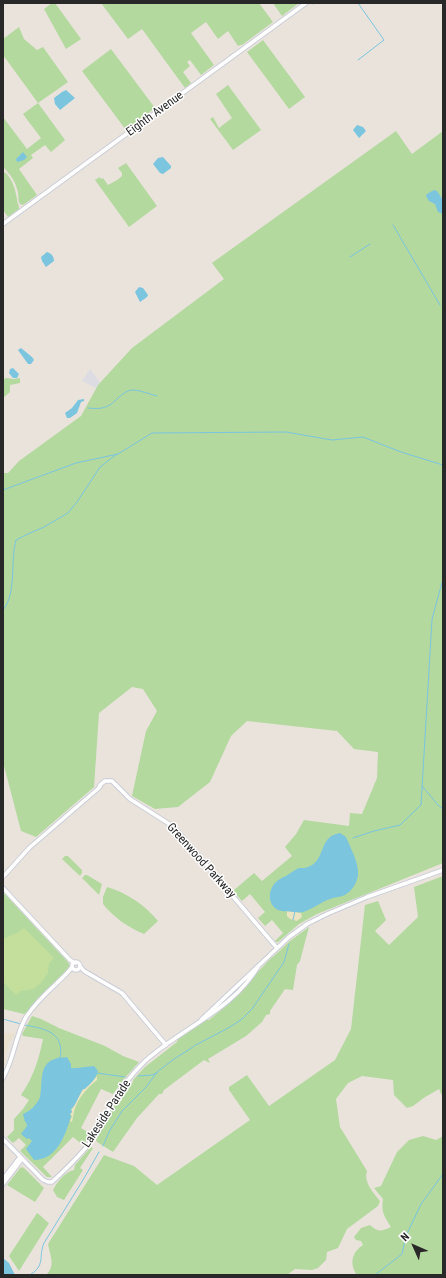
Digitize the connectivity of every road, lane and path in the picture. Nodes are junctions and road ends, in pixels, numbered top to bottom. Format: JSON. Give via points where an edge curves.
{"nodes":[{"id":1,"x":306,"y":3,"type":"edge"},
{"id":2,"x":311,"y":3,"type":"edge"},
{"id":3,"x":3,"y":224,"type":"edge"},
{"id":4,"x":443,"y":870,"type":"edge"},
{"id":5,"x":3,"y":877,"type":"edge"},
{"id":6,"x":3,"y":888,"type":"edge"},
{"id":7,"x":277,"y":948,"type":"junction"},
{"id":8,"x":73,"y":965,"type":"junction"},
{"id":9,"x":80,"y":966,"type":"junction"},
{"id":10,"x":76,"y":970,"type":"junction"},
{"id":11,"x":84,"y":971,"type":"junction"},
{"id":12,"x":68,"y":973,"type":"junction"},
{"id":13,"x":166,"y":1045,"type":"junction"},
{"id":14,"x":3,"y":1078,"type":"edge"},
{"id":15,"x":3,"y":1139,"type":"edge"},
{"id":16,"x":21,"y":1158,"type":"junction"},
{"id":17,"x":3,"y":1179,"type":"edge"},
{"id":18,"x":3,"y":1184,"type":"edge"}],
"edges":[{"from":1,"to":2,"type":"street"},
{"from":1,"to":3,"type":"street","name":"Eighth Avenue"},
{"from":4,"to":7,"type":"street","name":"Lakeside Parade","via":[[321,917],[307,924]]},
{"from":5,"to":7,"type":"street","name":"Greenwood Parkway","via":[[29,848],[107,780],[130,799],[176,829]]},
{"from":6,"to":8,"type":"street"},
{"from":7,"to":13,"type":"street","name":"Lakeside Parade","via":[[198,1022]]},
{"from":8,"to":9,"type":"street","via":[[78,963]]},
{"from":8,"to":10,"type":"street","via":[[72,969]]},
{"from":8,"to":12,"type":"street"},
{"from":9,"to":10,"type":"street"},
{"from":9,"to":11,"type":"street"},
{"from":10,"to":11,"type":"street"},
{"from":10,"to":12,"type":"street"},
{"from":11,"to":13,"type":"street","via":[[122,993]]},
{"from":12,"to":14,"type":"street","via":[[36,1005],[25,1020]]},
{"from":13,"to":16,"type":"street","name":"Lakeside Parade","via":[[127,1081],[91,1141],[52,1182],[43,1180]]},
{"from":15,"to":16,"type":"street","name":"Lakeside Parade"},
{"from":16,"to":17,"type":"street"},
{"from":16,"to":18,"type":"street"}]}
